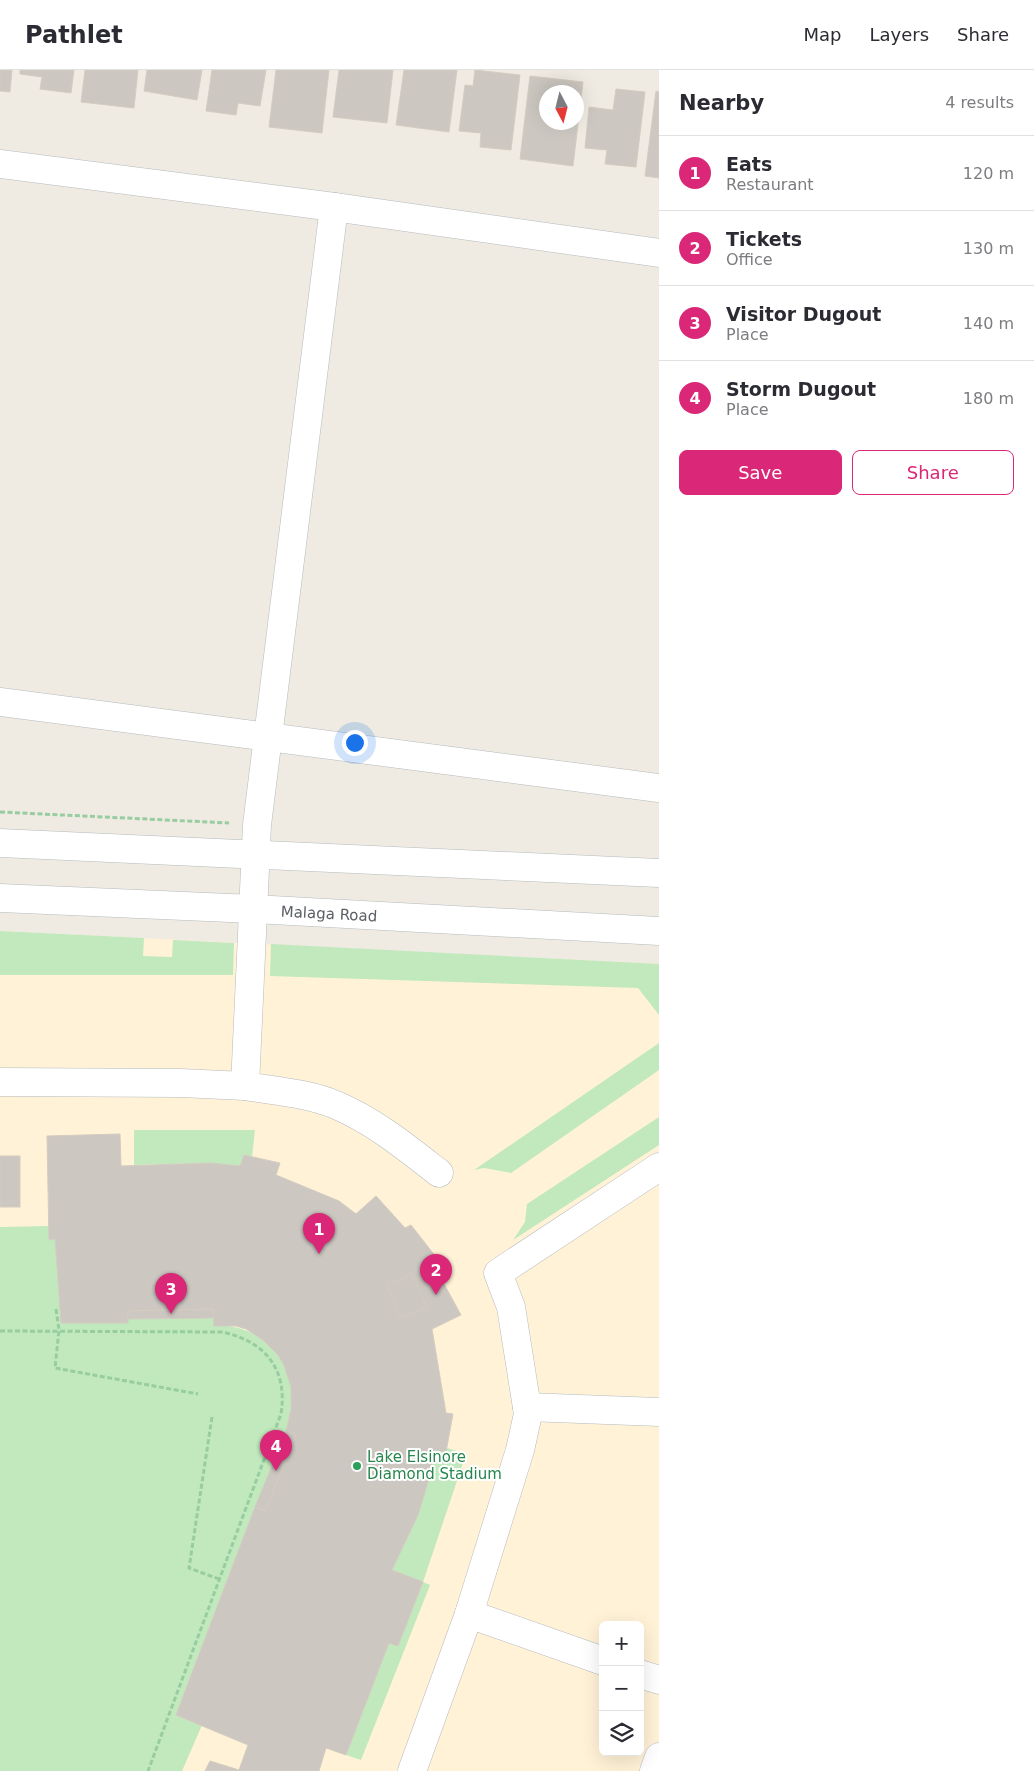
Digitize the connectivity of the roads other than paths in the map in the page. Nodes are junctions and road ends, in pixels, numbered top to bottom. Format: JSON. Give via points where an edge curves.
{"nodes":[{"id":1,"x":0,"y":164,"type":"edge"},
{"id":2,"x":334,"y":207,"type":"junction"},
{"id":3,"x":659,"y":253,"type":"edge"},
{"id":4,"x":0,"y":702,"type":"edge"},
{"id":5,"x":268,"y":737,"type":"junction"},
{"id":6,"x":659,"y":788,"type":"edge"},
{"id":7,"x":0,"y":843,"type":"edge"},
{"id":8,"x":256,"y":854,"type":"junction"},
{"id":9,"x":659,"y":873,"type":"edge"},
{"id":10,"x":0,"y":898,"type":"edge"},
{"id":11,"x":253,"y":909,"type":"junction"},
{"id":12,"x":659,"y":931,"type":"edge"},
{"id":13,"x":0,"y":1082,"type":"edge"},
{"id":14,"x":245,"y":1086,"type":"junction"},
{"id":15,"x":659,"y":1167,"type":"edge"},
{"id":16,"x":440,"y":1173,"type":"dead end"},
{"id":17,"x":527,"y":1407,"type":"junction"},
{"id":18,"x":659,"y":1412,"type":"edge"},
{"id":19,"x":469,"y":1614,"type":"junction"},
{"id":20,"x":599,"y":1659,"type":"edge"},
{"id":21,"x":644,"y":1675,"type":"edge"},
{"id":22,"x":659,"y":1680,"type":"edge"},
{"id":23,"x":659,"y":1757,"type":"edge"},
{"id":24,"x":412,"y":1771,"type":"edge"},
{"id":25,"x":654,"y":1771,"type":"edge"}],
"edges":[{"from":1,"to":2,"type":"street"},
{"from":2,"to":3,"type":"street"},
{"from":2,"to":5,"type":"street"},
{"from":4,"to":5,"type":"street"},
{"from":5,"to":6,"type":"street"},
{"from":5,"to":8,"type":"street"},
{"from":7,"to":8,"type":"street"},
{"from":8,"to":9,"type":"street"},
{"from":8,"to":11,"type":"street"},
{"from":10,"to":11,"type":"street","name":"Malaga Road"},
{"from":11,"to":12,"type":"street","name":"Malaga Road"},
{"from":11,"to":14,"type":"street"},
{"from":13,"to":14,"type":"street"},
{"from":14,"to":16,"type":"street","via":[[336,1105],[383,1130]]},
{"from":15,"to":17,"type":"street","via":[[498,1273],[510,1307]]},
{"from":17,"to":18,"type":"street"},
{"from":17,"to":19,"type":"street","via":[[520,1450]]},
{"from":19,"to":20,"type":"street"},
{"from":19,"to":24,"type":"street"},
{"from":21,"to":22,"type":"street"},
{"from":23,"to":25,"type":"street"}]}
